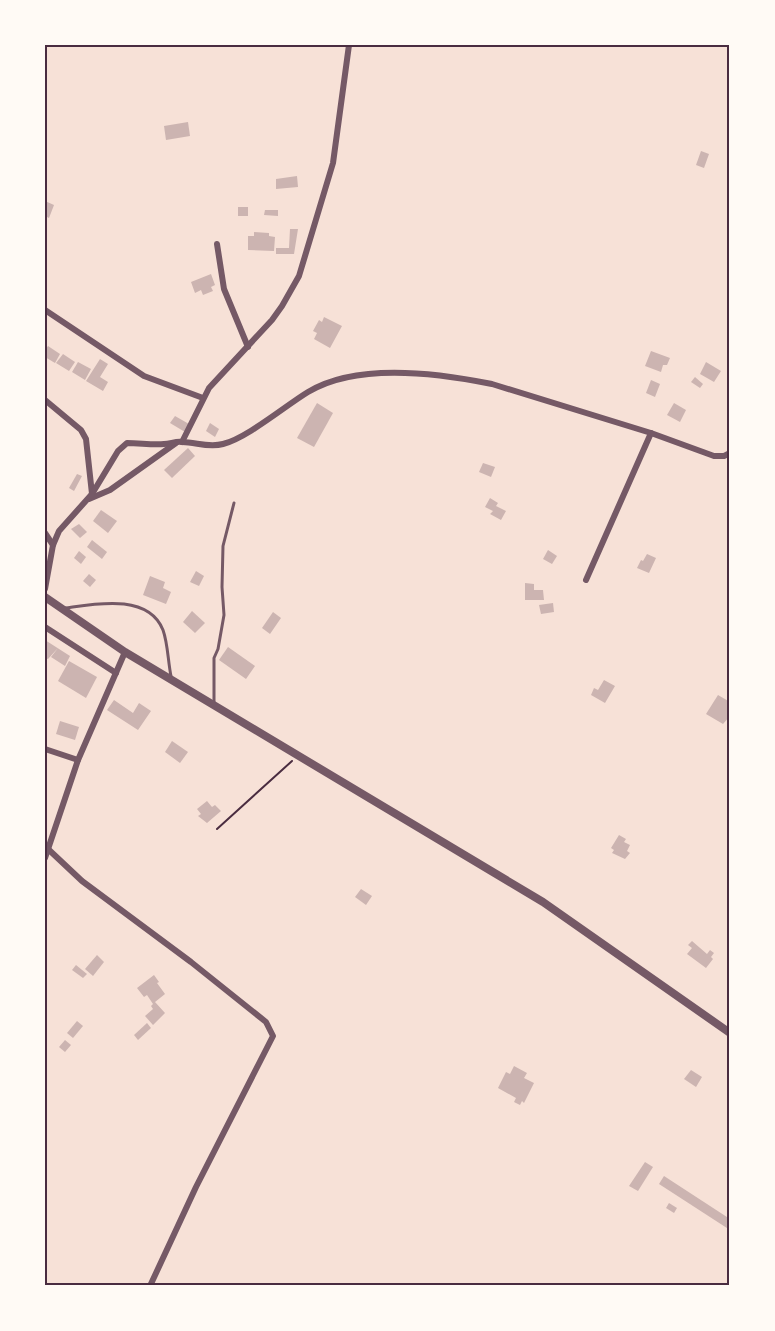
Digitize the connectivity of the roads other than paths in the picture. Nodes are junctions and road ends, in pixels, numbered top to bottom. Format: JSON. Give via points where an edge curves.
{"nodes":[{"id":1,"x":349,"y":45,"type":"edge"},
{"id":2,"x":217,"y":244,"type":"dead end"},
{"id":3,"x":45,"y":310,"type":"edge"},
{"id":4,"x":248,"y":347,"type":"junction"},
{"id":5,"x":203,"y":398,"type":"junction"},
{"id":6,"x":45,"y":400,"type":"edge"},
{"id":7,"x":651,"y":433,"type":"junction"},
{"id":8,"x":179,"y":442,"type":"junction"},
{"id":9,"x":730,"y":453,"type":"edge"},
{"id":10,"x":92,"y":494,"type":"junction"},
{"id":11,"x":86,"y":501,"type":"junction"},
{"id":12,"x":234,"y":503,"type":"dead end"},
{"id":13,"x":45,"y":532,"type":"edge"},
{"id":14,"x":53,"y":545,"type":"junction"},
{"id":15,"x":586,"y":580,"type":"dead end"},
{"id":16,"x":45,"y":589,"type":"edge"},
{"id":17,"x":45,"y":597,"type":"edge"},
{"id":18,"x":62,"y":608,"type":"junction"},
{"id":19,"x":45,"y":627,"type":"edge"},
{"id":20,"x":125,"y":652,"type":"junction"},
{"id":21,"x":116,"y":673,"type":"junction"},
{"id":22,"x":171,"y":678,"type":"junction"},
{"id":23,"x":214,"y":704,"type":"junction"},
{"id":24,"x":45,"y":749,"type":"edge"},
{"id":25,"x":78,"y":760,"type":"junction"},
{"id":26,"x":48,"y":849,"type":"junction"},
{"id":27,"x":45,"y":858,"type":"edge"},
{"id":28,"x":730,"y":1033,"type":"edge"},
{"id":29,"x":150,"y":1286,"type":"edge"}],
"edges":[{"from":1,"to":4,"type":"street","via":[[333,163],[304,263],[282,306]]},
{"from":2,"to":4,"type":"street","via":[[224,289]]},
{"from":3,"to":5,"type":"street","via":[[144,376]]},
{"from":4,"to":5,"type":"street"},
{"from":5,"to":8,"type":"street"},
{"from":6,"to":10,"type":"street","via":[[81,430],[86,439]]},
{"from":7,"to":8,"type":"street","via":[[492,384],[448,376],[368,373],[343,377],[311,390],[234,440],[211,446]]},
{"from":7,"to":9,"type":"street","via":[[714,456]]},
{"from":7,"to":15,"type":"street"},
{"from":8,"to":10,"type":"street","via":[[128,443],[118,451]]},
{"from":8,"to":11,"type":"street","via":[[110,490]]},
{"from":10,"to":11,"type":"street"},
{"from":11,"to":14,"type":"street","via":[[62,526]]},
{"from":12,"to":23,"type":"lane","via":[[223,546],[224,615],[214,662]]},
{"from":13,"to":14,"type":"street"},
{"from":14,"to":16,"type":"street"},
{"from":17,"to":18,"type":"street"},
{"from":18,"to":20,"type":"street"},
{"from":18,"to":22,"type":"lane","via":[[103,603],[129,605],[149,612],[162,629]]},
{"from":19,"to":21,"type":"street"},
{"from":20,"to":21,"type":"street"},
{"from":20,"to":22,"type":"street"},
{"from":21,"to":25,"type":"street"},
{"from":22,"to":23,"type":"street"},
{"from":23,"to":28,"type":"street","via":[[543,902]]},
{"from":24,"to":25,"type":"street"},
{"from":25,"to":26,"type":"street"},
{"from":26,"to":27,"type":"street"},
{"from":26,"to":29,"type":"street","via":[[82,881],[266,1022],[273,1036]]}]}
